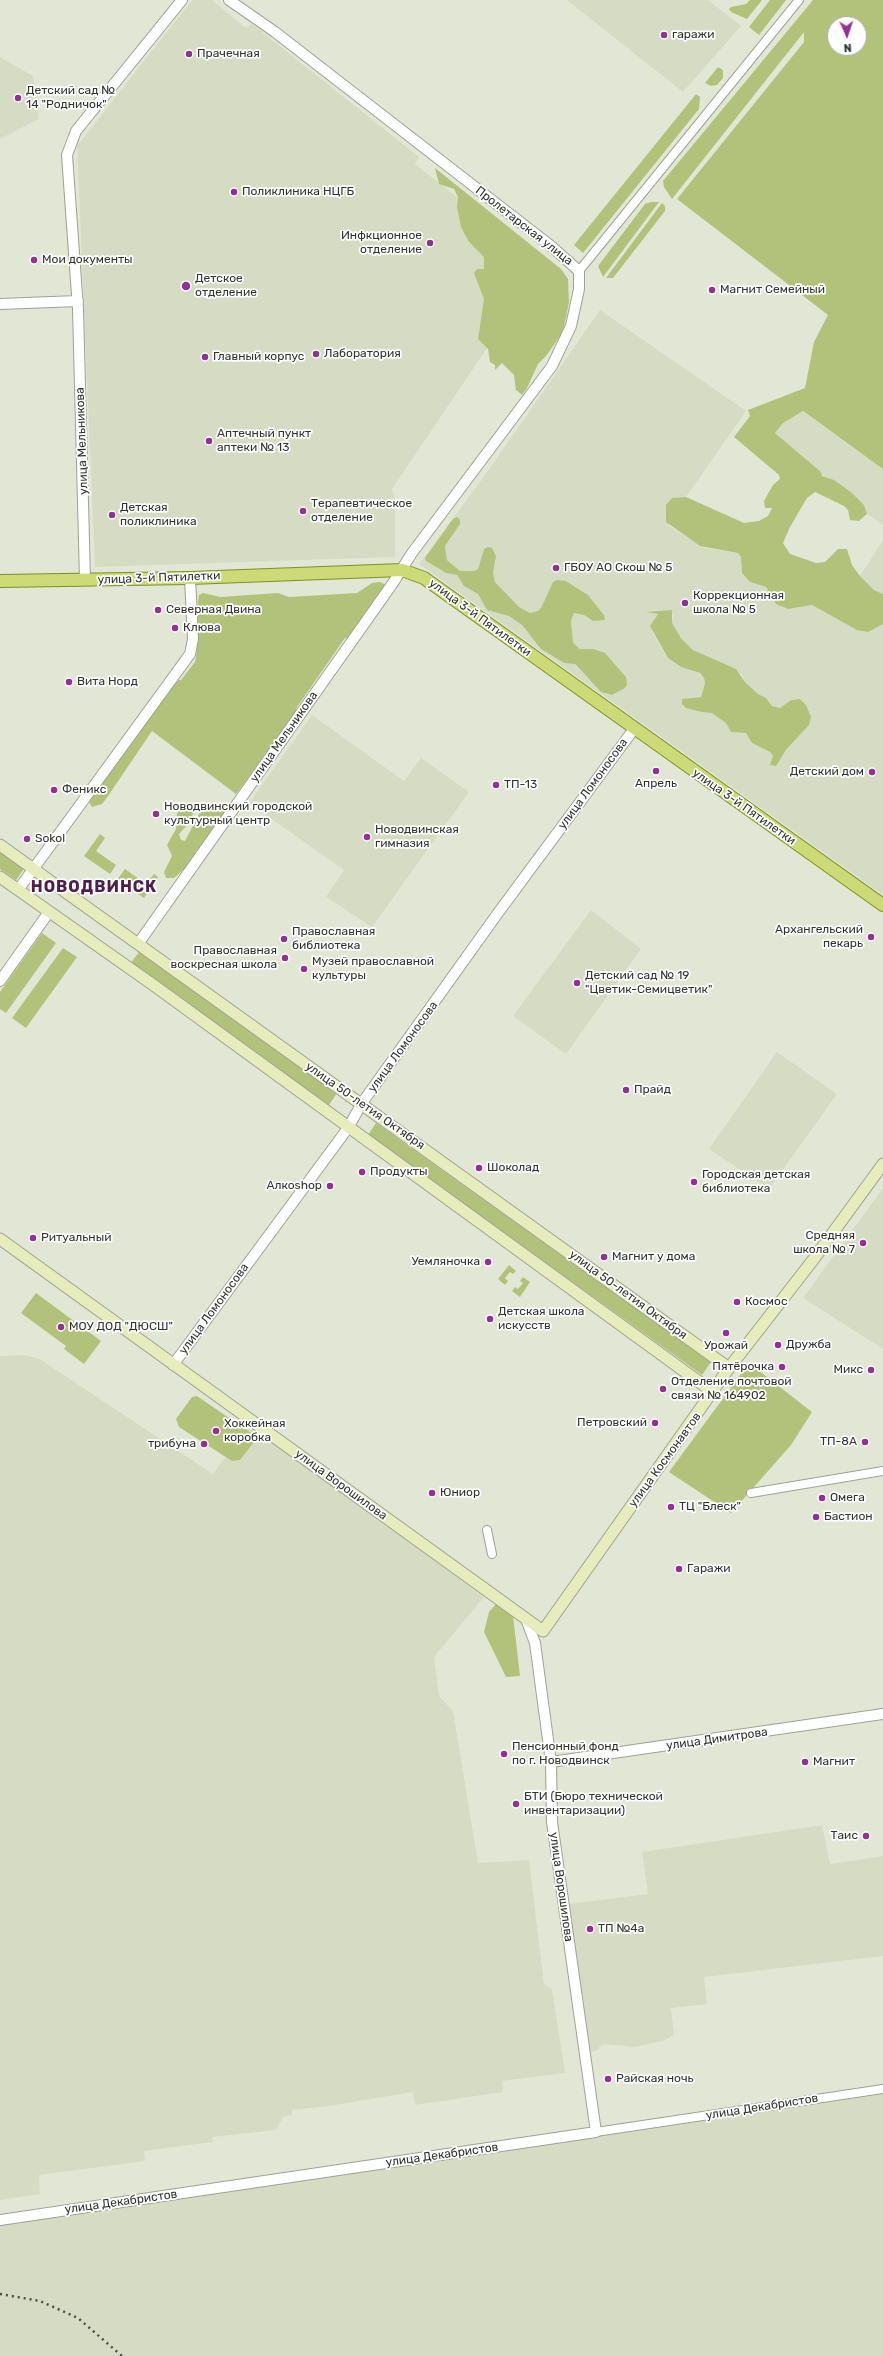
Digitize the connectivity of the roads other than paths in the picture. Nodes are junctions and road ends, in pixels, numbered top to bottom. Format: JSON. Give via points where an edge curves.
{"nodes":[{"id":1,"x":182,"y":0,"type":"edge"},
{"id":2,"x":230,"y":0,"type":"edge"},
{"id":3,"x":799,"y":0,"type":"edge"},
{"id":4,"x":579,"y":271,"type":"junction"},
{"id":5,"x":78,"y":301,"type":"junction"},
{"id":6,"x":0,"y":304,"type":"edge"},
{"id":7,"x":402,"y":570,"type":"junction"},
{"id":8,"x":190,"y":578,"type":"junction"},
{"id":9,"x":85,"y":580,"type":"junction"},
{"id":10,"x":0,"y":581,"type":"edge"},
{"id":11,"x":634,"y":729,"type":"junction"},
{"id":12,"x":0,"y":845,"type":"edge"},
{"id":13,"x":34,"y":869,"type":"junction"},
{"id":14,"x":0,"y":877,"type":"edge"},
{"id":15,"x":18,"y":890,"type":"junction"},
{"id":16,"x":883,"y":905,"type":"edge"},
{"id":17,"x":49,"y":912,"type":"junction"},
{"id":18,"x":138,"y":944,"type":"junction"},
{"id":19,"x":0,"y":981,"type":"edge"},
{"id":20,"x":362,"y":1103,"type":"junction"},
{"id":21,"x":348,"y":1128,"type":"junction"},
{"id":22,"x":883,"y":1164,"type":"edge"},
{"id":23,"x":0,"y":1239,"type":"edge"},
{"id":24,"x":173,"y":1365,"type":"junction"},
{"id":25,"x":729,"y":1368,"type":"junction"},
{"id":26,"x":713,"y":1392,"type":"junction"},
{"id":27,"x":883,"y":1471,"type":"edge"},
{"id":28,"x":751,"y":1493,"type":"dead end"},
{"id":29,"x":487,"y":1530,"type":"dead end"},
{"id":30,"x":492,"y":1554,"type":"dead end"},
{"id":31,"x":526,"y":1619,"type":"junction"},
{"id":32,"x":543,"y":1631,"type":"junction"},
{"id":33,"x":534,"y":1643,"type":"junction"},
{"id":34,"x":883,"y":1714,"type":"edge"},
{"id":35,"x":551,"y":1762,"type":"junction"},
{"id":36,"x":883,"y":2089,"type":"edge"},
{"id":37,"x":596,"y":2132,"type":"junction"},
{"id":38,"x":0,"y":2220,"type":"edge"}],
"edges":[{"from":1,"to":5,"type":"street","name":"улица Мельникова","via":[[76,131],[70,144],[67,155]]},
{"from":2,"to":4,"type":"street","name":"Пролетарская улица","via":[[551,246]]},
{"from":3,"to":4,"type":"street","name":"Пролетарская улица"},
{"from":4,"to":7,"type":"street","name":"улица Мельникова","via":[[578,298],[571,326],[552,366],[412,553]]},
{"from":5,"to":6,"type":"street"},
{"from":5,"to":9,"type":"street","name":"улица Мельникова"},
{"from":7,"to":8,"type":"main road","name":"улица 3-й Пятилетки"},
{"from":7,"to":11,"type":"main road","name":"улица 3-й Пятилетки","via":[[424,578]]},
{"from":7,"to":18,"type":"street","name":"улица Мельникова"},
{"from":8,"to":9,"type":"main road","name":"улица 3-й Пятилетки"},
{"from":8,"to":13,"type":"street","via":[[193,639],[190,654]]},
{"from":9,"to":10,"type":"main road","name":"улица 3-й Пятилетки"},
{"from":11,"to":16,"type":"main road","name":"улица 3-й Пятилетки"},
{"from":11,"to":20,"type":"street","name":"улица Ломоносова"},
{"from":12,"to":13,"type":"main road","name":"улица 50-летия Октября"},
{"from":13,"to":15,"type":"street"},
{"from":13,"to":18,"type":"main road","name":"улица 50-летия Октября"},
{"from":14,"to":15,"type":"main road"},
{"from":15,"to":17,"type":"main road"},
{"from":17,"to":19,"type":"street"},
{"from":17,"to":21,"type":"main road"},
{"from":18,"to":20,"type":"main road","name":"улица 50-летия Октября"},
{"from":20,"to":21,"type":"street","name":"улица Ломоносова"},
{"from":20,"to":25,"type":"main road","name":"улица 50-летия Октября"},
{"from":21,"to":24,"type":"street","name":"улица Ломоносова"},
{"from":21,"to":26,"type":"main road"},
{"from":22,"to":25,"type":"main road","name":"улица Космонавтов"},
{"from":23,"to":24,"type":"main road","name":"улица Ворошилова"},
{"from":24,"to":31,"type":"main road","name":"улица Ворошилова"},
{"from":25,"to":26,"type":"main road","name":"улица Космонавтов"},
{"from":26,"to":32,"type":"main road","name":"улица Космонавтов"},
{"from":27,"to":28,"type":"street"},
{"from":29,"to":30,"type":"street"},
{"from":31,"to":32,"type":"main road","name":"улица Ворошилова"},
{"from":31,"to":33,"type":"street","name":"улица Ворошилова"},
{"from":32,"to":33,"type":"street","name":"улица Космонавтов"},
{"from":33,"to":35,"type":"street","name":"улица Ворошилова"},
{"from":34,"to":35,"type":"street","name":"улица Димитрова"},
{"from":35,"to":37,"type":"street","name":"улица Ворошилова","via":[[552,1822]]},
{"from":36,"to":37,"type":"street","name":"улица Декабристов"},
{"from":37,"to":38,"type":"street","name":"улица Декабристов"}]}
